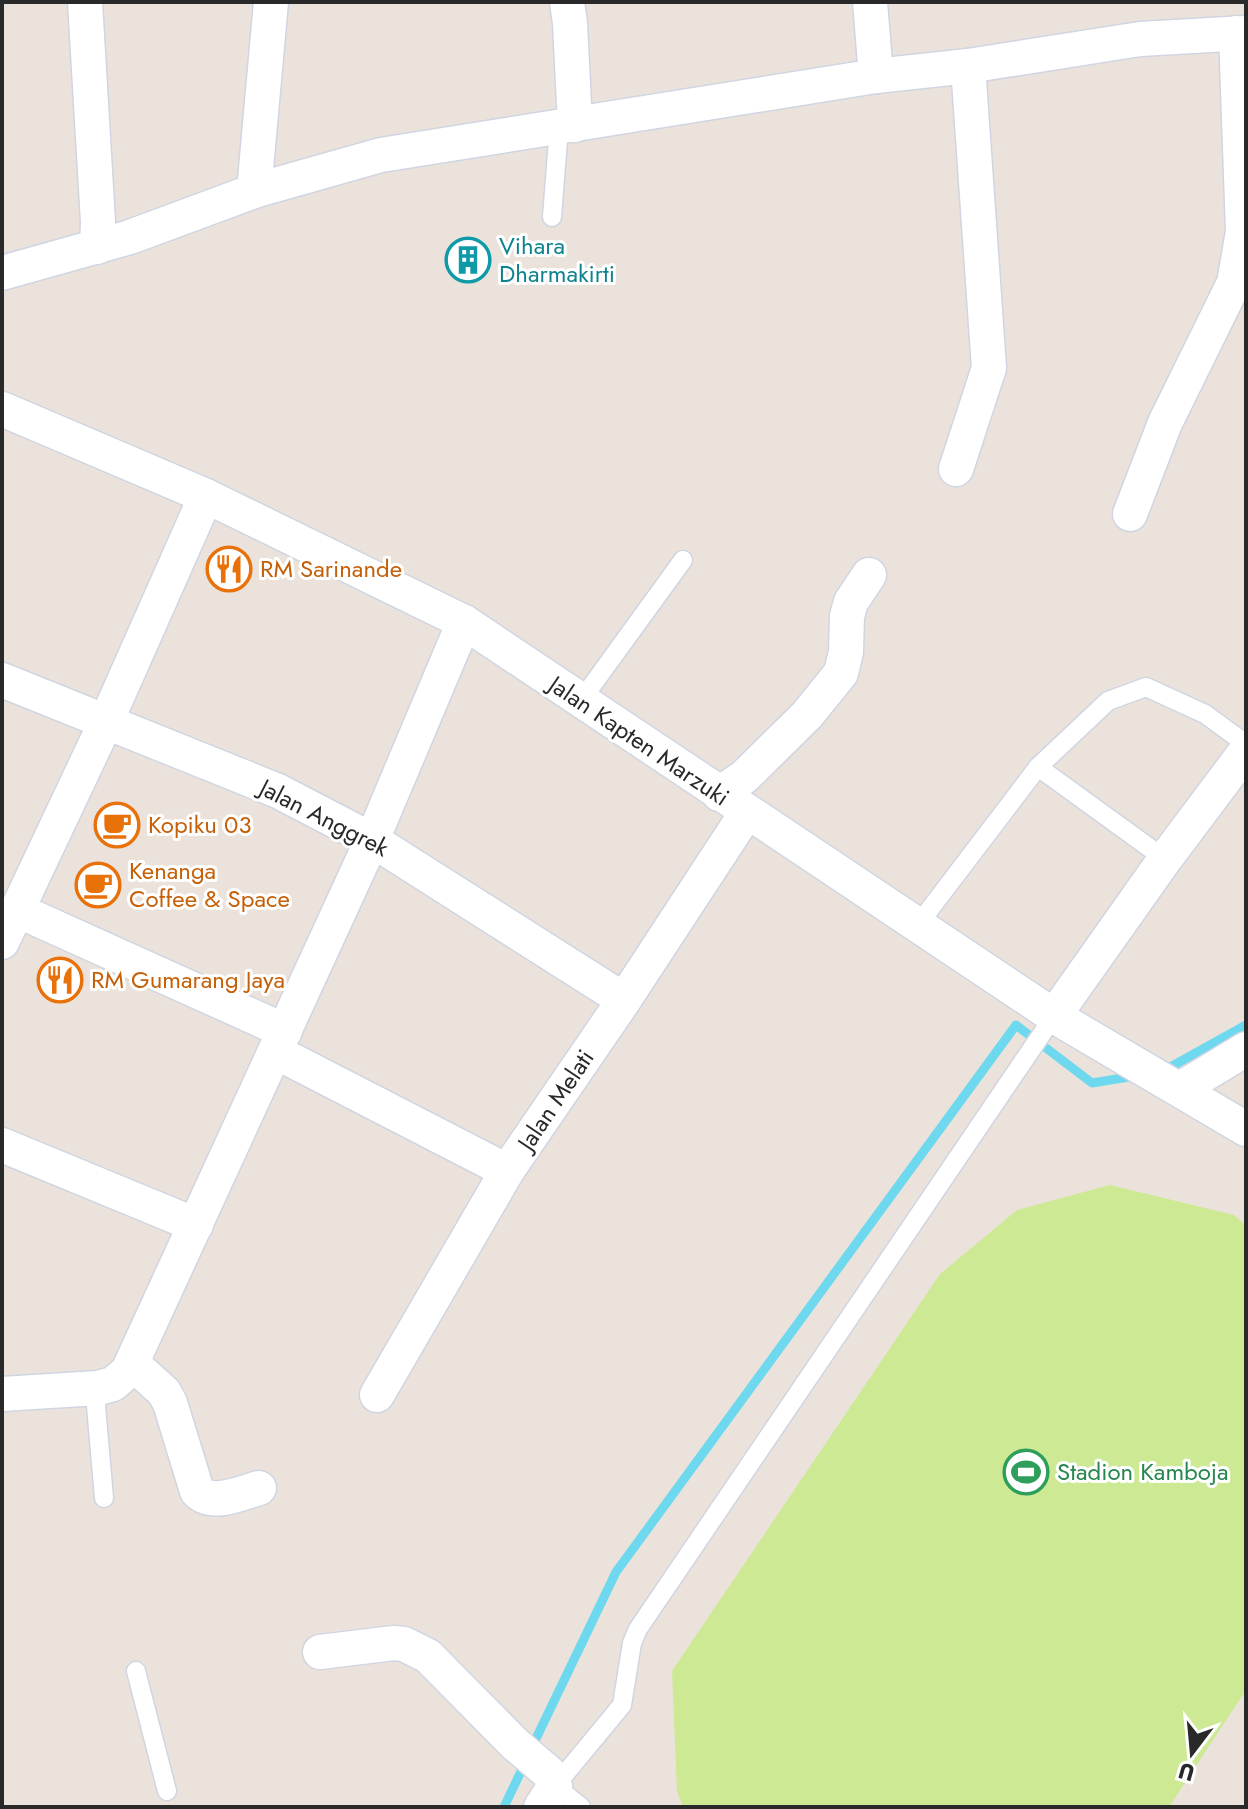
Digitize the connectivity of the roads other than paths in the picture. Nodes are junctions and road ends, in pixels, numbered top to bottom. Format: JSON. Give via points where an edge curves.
{"nodes":[{"id":1,"x":85,"y":2,"type":"edge"},
{"id":2,"x":271,"y":2,"type":"edge"},
{"id":3,"x":567,"y":2,"type":"edge"},
{"id":4,"x":870,"y":2,"type":"edge"},
{"id":5,"x":1241,"y":33,"type":"edge"},
{"id":6,"x":968,"y":66,"type":"junction"},
{"id":7,"x":876,"y":76,"type":"junction"},
{"id":8,"x":567,"y":126,"type":"junction"},
{"id":9,"x":254,"y":191,"type":"junction"},
{"id":10,"x":552,"y":217,"type":"dead end"},
{"id":11,"x":97,"y":247,"type":"junction"},
{"id":12,"x":2,"y":273,"type":"edge"},
{"id":13,"x":2,"y":409,"type":"edge"},
{"id":14,"x":956,"y":469,"type":"dead end"},
{"id":15,"x":206,"y":496,"type":"junction"},
{"id":16,"x":1130,"y":514,"type":"dead end"},
{"id":17,"x":683,"y":560,"type":"dead end"},
{"id":18,"x":869,"y":575,"type":"dead end"},
{"id":19,"x":464,"y":622,"type":"junction"},
{"id":20,"x":2,"y":680,"type":"edge"},
{"id":21,"x":580,"y":702,"type":"junction"},
{"id":22,"x":105,"y":724,"type":"junction"},
{"id":23,"x":1246,"y":744,"type":"edge"},
{"id":24,"x":1246,"y":751,"type":"edge"},
{"id":25,"x":1038,"y":767,"type":"junction"},
{"id":26,"x":733,"y":803,"type":"junction"},
{"id":27,"x":372,"y":840,"type":"junction"},
{"id":28,"x":1165,"y":859,"type":"junction"},
{"id":29,"x":17,"y":910,"type":"junction"},
{"id":30,"x":917,"y":926,"type":"junction"},
{"id":31,"x":2,"y":942,"type":"edge"},
{"id":32,"x":624,"y":1000,"type":"junction"},
{"id":33,"x":1045,"y":1031,"type":"junction"},
{"id":34,"x":280,"y":1041,"type":"junction"},
{"id":35,"x":1246,"y":1049,"type":"edge"},
{"id":36,"x":1162,"y":1079,"type":"junction"},
{"id":37,"x":1246,"y":1129,"type":"edge"},
{"id":38,"x":2,"y":1145,"type":"edge"},
{"id":39,"x":507,"y":1171,"type":"junction"},
{"id":40,"x":196,"y":1225,"type":"junction"},
{"id":41,"x":133,"y":1364,"type":"junction"},
{"id":42,"x":98,"y":1388,"type":"junction"},
{"id":43,"x":2,"y":1394,"type":"edge"},
{"id":44,"x":377,"y":1395,"type":"dead end"},
{"id":45,"x":259,"y":1488,"type":"dead end"},
{"id":46,"x":104,"y":1498,"type":"dead end"},
{"id":47,"x":320,"y":1652,"type":"dead end"},
{"id":48,"x":136,"y":1671,"type":"dead end"},
{"id":49,"x":548,"y":1789,"type":"edge"},
{"id":50,"x":167,"y":1791,"type":"dead end"},
{"id":51,"x":581,"y":1807,"type":"edge"}],
"edges":[{"from":1,"to":11,"type":"street"},
{"from":2,"to":9,"type":"street"},
{"from":3,"to":8,"type":"street"},
{"from":4,"to":7,"type":"street"},
{"from":5,"to":6,"type":"street","via":[[1140,39]]},
{"from":5,"to":16,"type":"street","via":[[1243,232],[1234,283],[1165,423]]},
{"from":6,"to":7,"type":"street"},
{"from":6,"to":14,"type":"street","via":[[989,368]]},
{"from":7,"to":8,"type":"street"},
{"from":8,"to":9,"type":"street","via":[[381,155]]},
{"from":8,"to":10,"type":"lane"},
{"from":9,"to":11,"type":"street"},
{"from":11,"to":12,"type":"street"},
{"from":13,"to":15,"type":"street","name":"Jalan Kapten Marzuki"},
{"from":15,"to":19,"type":"street","name":"Jalan Kapten Marzuki"},
{"from":15,"to":22,"type":"street"},
{"from":17,"to":21,"type":"lane"},
{"from":18,"to":26,"type":"street","via":[[851,602],[841,673],[744,777]]},
{"from":19,"to":21,"type":"street","name":"Jalan Kapten Marzuki"},
{"from":19,"to":27,"type":"street"},
{"from":20,"to":22,"type":"street","name":"Jalan Anggrek"},
{"from":21,"to":26,"type":"street","name":"Jalan Kapten Marzuki"},
{"from":22,"to":27,"type":"street","name":"Jalan Anggrek","via":[[278,791]]},
{"from":22,"to":29,"type":"street"},
{"from":23,"to":25,"type":"lane","via":[[1205,714],[1146,687],[1108,701]]},
{"from":24,"to":28,"type":"street"},
{"from":25,"to":28,"type":"lane"},
{"from":25,"to":30,"type":"lane"},
{"from":26,"to":30,"type":"street","name":"Jalan Kapten Marzuki"},
{"from":26,"to":32,"type":"street","name":"Jalan Melati"},
{"from":27,"to":32,"type":"street","name":"Jalan Anggrek"},
{"from":27,"to":34,"type":"street"},
{"from":28,"to":33,"type":"street"},
{"from":29,"to":31,"type":"street"},
{"from":29,"to":34,"type":"street"},
{"from":30,"to":33,"type":"street","name":"Jalan Kapten Marzuki"},
{"from":32,"to":39,"type":"street","name":"Jalan Melati"},
{"from":33,"to":36,"type":"street","name":"Jalan Kapten Marzuki"},
{"from":33,"to":49,"type":"lane","via":[[638,1629],[622,1705]]},
{"from":34,"to":39,"type":"street"},
{"from":34,"to":40,"type":"street"},
{"from":35,"to":36,"type":"street"},
{"from":36,"to":37,"type":"street","name":"Jalan Kapten Marzuki"},
{"from":38,"to":40,"type":"street"},
{"from":39,"to":44,"type":"street","name":"Jalan Melati"},
{"from":40,"to":41,"type":"street"},
{"from":41,"to":42,"type":"street","via":[[121,1379]]},
{"from":41,"to":45,"type":"street","via":[[170,1403],[197,1491],[204,1498]]},
{"from":42,"to":43,"type":"street"},
{"from":42,"to":46,"type":"lane"},
{"from":47,"to":49,"type":"street","via":[[394,1643],[417,1649],[515,1744]]},
{"from":48,"to":50,"type":"lane"},
{"from":49,"to":51,"type":"lane"}]}
